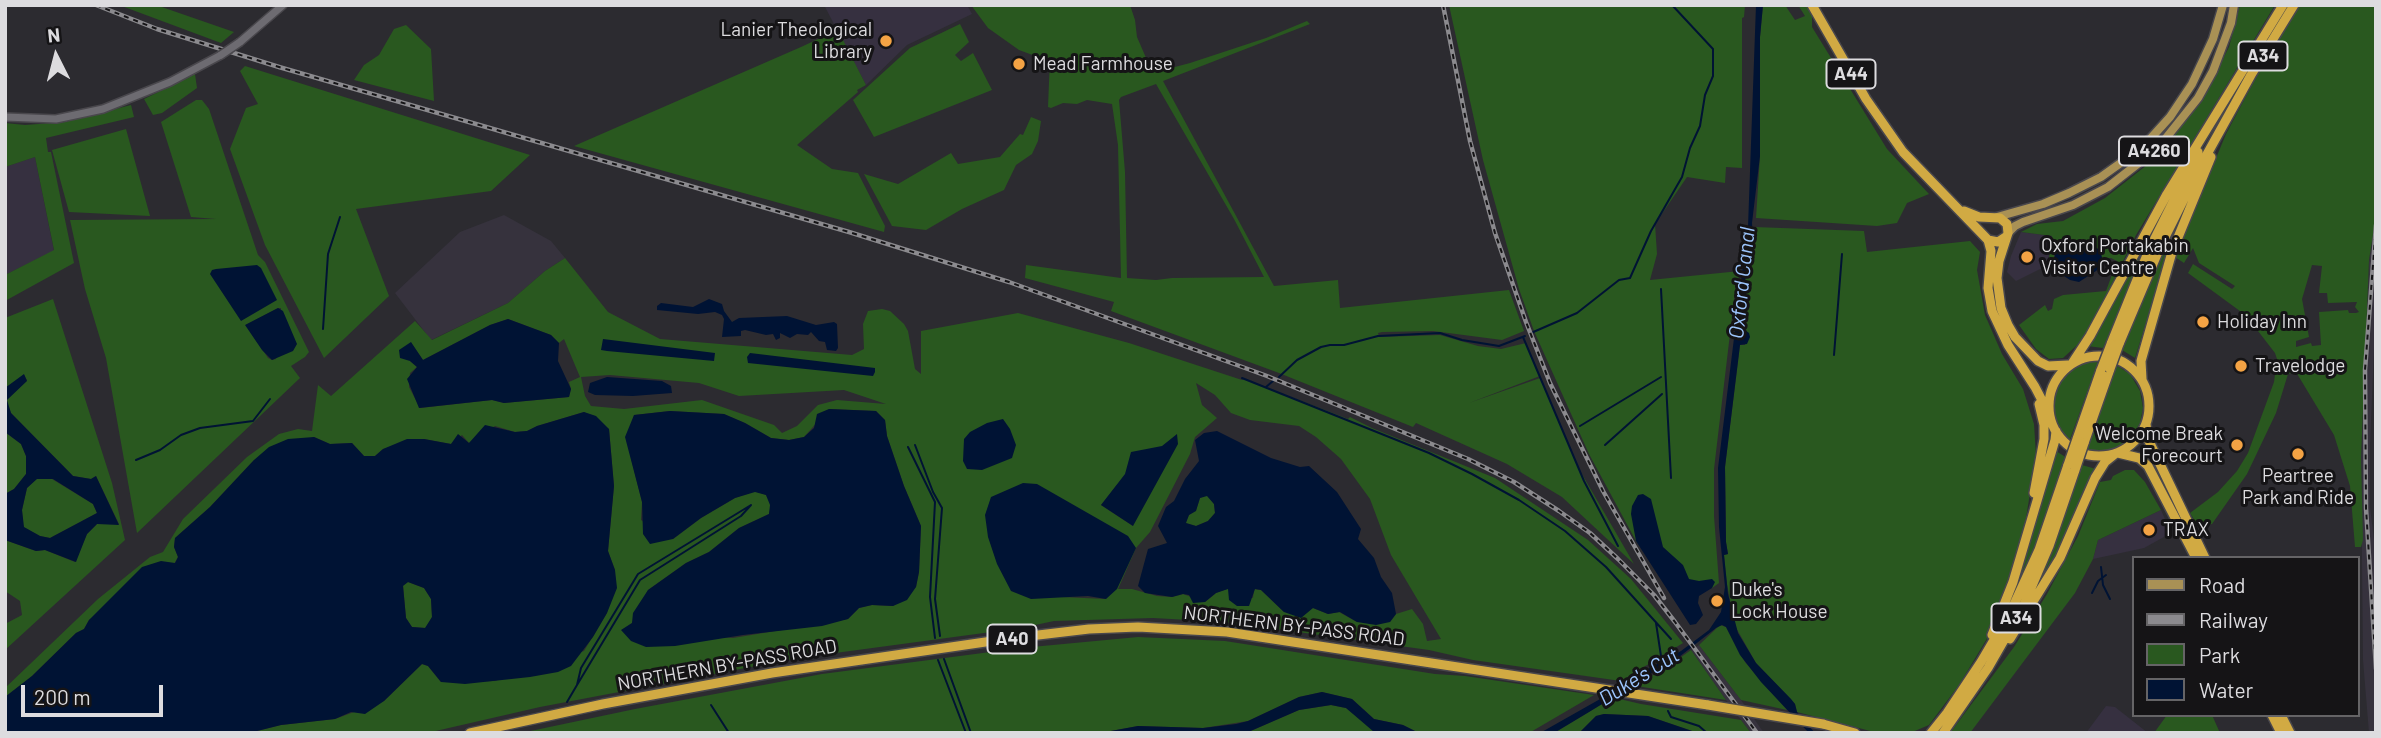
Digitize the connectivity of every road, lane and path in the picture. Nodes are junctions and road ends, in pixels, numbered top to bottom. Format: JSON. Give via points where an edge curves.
{"nodes":[{"id":1,"x":283,"y":5,"type":"edge"},
{"id":2,"x":1812,"y":5,"type":"edge"},
{"id":3,"x":2223,"y":5,"type":"edge"},
{"id":4,"x":2234,"y":5,"type":"edge"},
{"id":5,"x":2283,"y":5,"type":"edge"},
{"id":6,"x":2294,"y":5,"type":"edge"},
{"id":7,"x":2223,"y":104,"type":"junction"},
{"id":8,"x":2233,"y":107,"type":"junction"},
{"id":9,"x":5,"y":117,"type":"edge"},
{"id":10,"x":1959,"y":208,"type":"junction"},
{"id":11,"x":1994,"y":218,"type":"junction"},
{"id":12,"x":2008,"y":235,"type":"junction"},
{"id":13,"x":1987,"y":238,"type":"junction"},
{"id":14,"x":2115,"y":344,"type":"junction"},
{"id":15,"x":2071,"y":363,"type":"junction"},
{"id":16,"x":2023,"y":369,"type":"junction"},
{"id":17,"x":2142,"y":380,"type":"junction"},
{"id":18,"x":2049,"y":415,"type":"junction"},
{"id":19,"x":2146,"y":424,"type":"junction"},
{"id":20,"x":2056,"y":431,"type":"junction"},
{"id":21,"x":2117,"y":453,"type":"junction"},
{"id":22,"x":2029,"y":523,"type":"junction"},
{"id":23,"x":2195,"y":556,"type":"edge"},
{"id":24,"x":2203,"y":556,"type":"edge"},
{"id":25,"x":1984,"y":665,"type":"junction"},
{"id":26,"x":1950,"y":716,"type":"junction"},
{"id":27,"x":2273,"y":717,"type":"edge"},
{"id":28,"x":2282,"y":717,"type":"edge"},
{"id":29,"x":470,"y":733,"type":"edge"},
{"id":30,"x":1855,"y":733,"type":"edge"},
{"id":31,"x":1931,"y":733,"type":"edge"},
{"id":32,"x":1942,"y":733,"type":"edge"},
{"id":33,"x":2281,"y":733,"type":"edge"},
{"id":34,"x":2290,"y":733,"type":"edge"}],
"edges":[{"from":1,"to":9,"type":"street","bridge":true,"via":[[221,55],[130,99],[56,119]]},
{"from":2,"to":10,"type":"highway","number":"A44","via":[[1889,135]]},
{"from":3,"to":11,"type":"main road","number":"A4260","via":[[2192,84],[2151,138],[2101,177],[2043,204]]},
{"from":4,"to":12,"type":"main road","number":"A4260","via":[[2213,71],[2158,148],[2108,187],[2023,222]]},
{"from":5,"to":7,"type":"highway","number":"A34"},
{"from":6,"to":8,"type":"highway","number":"A34"},
{"from":7,"to":14,"type":"highway","number":"A34","via":[[2149,250]]},
{"from":7,"to":15,"type":"highway","via":[[2166,194]]},
{"from":8,"to":14,"type":"highway","number":"A34","via":[[2179,207]]},
{"from":8,"to":17,"type":"highway","via":[[2172,252],[2141,361]]},
{"from":10,"to":11,"type":"highway","number":"A44","via":[[1979,218]]},
{"from":10,"to":13,"type":"highway","number":"A44"},
{"from":11,"to":12,"type":"highway","via":[[2005,221]]},
{"from":11,"to":13,"type":"highway","via":[[1983,229]]},
{"from":12,"to":13,"type":"highway","via":[[1998,242]]},
{"from":12,"to":15,"type":"highway","via":[[1997,278],[2008,325],[2038,361],[2048,366]]},
{"from":13,"to":16,"type":"highway","via":[[1992,312]]},
{"from":14,"to":25,"type":"highway","number":"A34","bridge":true,"via":[[2059,507]]},
{"from":15,"to":17,"type":"highway","via":[[2092,356],[2115,358]]},
{"from":15,"to":18,"type":"highway","via":[[2057,376]]},
{"from":16,"to":18,"type":"highway"},
{"from":16,"to":22,"type":"highway","via":[[2044,425]]},
{"from":17,"to":19,"type":"highway","via":[[2149,400]]},
{"from":18,"to":20,"type":"highway"},
{"from":19,"to":21,"type":"highway","via":[[2135,440]]},
{"from":19,"to":24,"type":"highway","via":[[2148,439]]},
{"from":20,"to":21,"type":"highway","via":[[2078,452],[2096,456]]},
{"from":20,"to":22,"type":"highway"},
{"from":21,"to":23,"type":"highway","via":[[2139,457],[2148,466]]},
{"from":21,"to":25,"type":"highway","via":[[2095,478],[2045,585],[2009,641]]},
{"from":22,"to":25,"type":"highway"},
{"from":25,"to":26,"type":"highway","number":"A34"},
{"from":26,"to":31,"type":"highway","number":"A34"},
{"from":26,"to":32,"type":"highway","number":"A34"},
{"from":27,"to":33,"type":"highway"},
{"from":28,"to":34,"type":"highway"},
{"from":29,"to":30,"type":"highway","name":"NORTHERN BY-PASS ROAD","number":"A40","bridge":true,"via":[[772,673],[1013,638],[1138,627],[1227,632],[1708,705]]}]}
